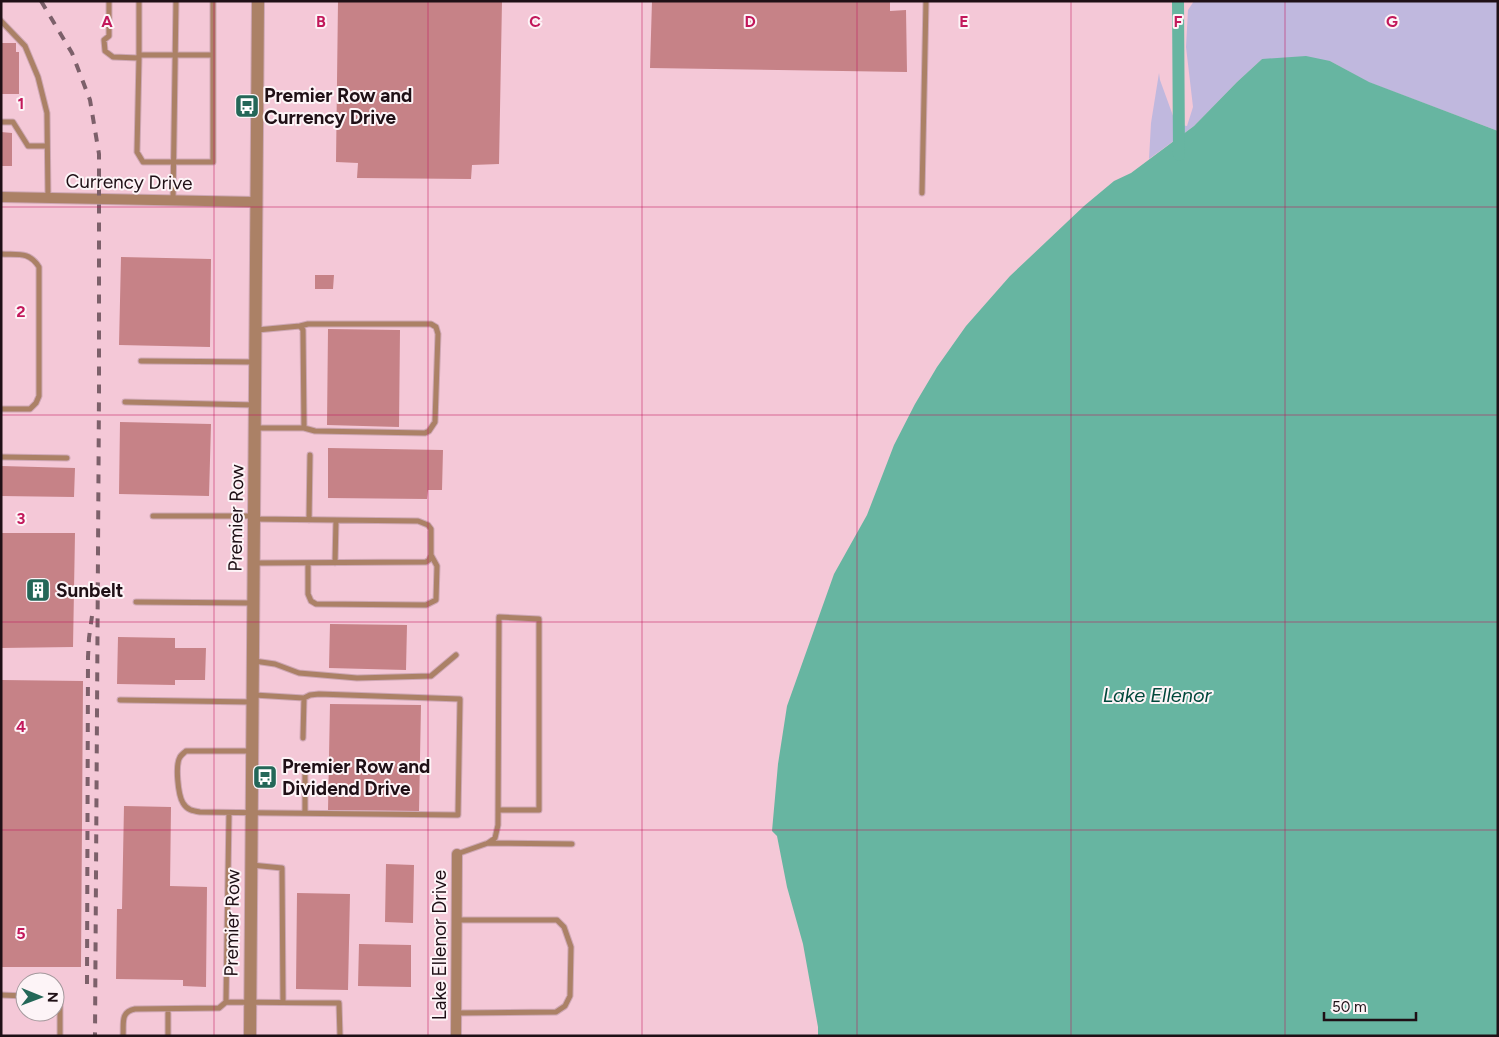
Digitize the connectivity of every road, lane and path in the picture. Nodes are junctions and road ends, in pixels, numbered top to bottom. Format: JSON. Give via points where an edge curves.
{"nodes":[{"id":1,"x":109,"y":1,"type":"edge"},
{"id":2,"x":139,"y":1,"type":"edge"},
{"id":3,"x":176,"y":1,"type":"edge"},
{"id":4,"x":213,"y":1,"type":"edge"},
{"id":5,"x":258,"y":1,"type":"edge"},
{"id":6,"x":926,"y":1,"type":"edge"},
{"id":7,"x":1,"y":21,"type":"edge"},
{"id":8,"x":175,"y":56,"type":"junction"},
{"id":9,"x":213,"y":56,"type":"junction"},
{"id":10,"x":139,"y":57,"type":"junction"},
{"id":11,"x":1,"y":122,"type":"edge"},
{"id":12,"x":47,"y":146,"type":"junction"},
{"id":13,"x":175,"y":162,"type":"junction"},
{"id":14,"x":922,"y":193,"type":"dead end"},
{"id":15,"x":1,"y":197,"type":"edge"},
{"id":16,"x":48,"y":198,"type":"junction"},
{"id":17,"x":173,"y":200,"type":"junction"},
{"id":18,"x":257,"y":202,"type":"junction"},
{"id":19,"x":1,"y":254,"type":"edge"},
{"id":20,"x":300,"y":326,"type":"junction"},
{"id":21,"x":256,"y":330,"type":"junction"},
{"id":22,"x":141,"y":361,"type":"dead end"},
{"id":23,"x":256,"y":362,"type":"junction"},
{"id":24,"x":125,"y":402,"type":"dead end"},
{"id":25,"x":256,"y":405,"type":"junction"},
{"id":26,"x":1,"y":409,"type":"edge"},
{"id":27,"x":256,"y":428,"type":"junction"},
{"id":28,"x":304,"y":428,"type":"junction"},
{"id":29,"x":310,"y":455,"type":"dead end"},
{"id":30,"x":1,"y":457,"type":"edge"},
{"id":31,"x":67,"y":458,"type":"dead end"},
{"id":32,"x":153,"y":516,"type":"dead end"},
{"id":33,"x":255,"y":519,"type":"junction"},
{"id":34,"x":309,"y":520,"type":"junction"},
{"id":35,"x":336,"y":520,"type":"junction"},
{"id":36,"x":431,"y":555,"type":"junction"},
{"id":37,"x":254,"y":563,"type":"junction"},
{"id":38,"x":308,"y":563,"type":"junction"},
{"id":39,"x":335,"y":563,"type":"junction"},
{"id":40,"x":136,"y":602,"type":"dead end"},
{"id":41,"x":254,"y":603,"type":"junction"},
{"id":42,"x":456,"y":655,"type":"dead end"},
{"id":43,"x":253,"y":661,"type":"junction"},
{"id":44,"x":253,"y":698,"type":"junction"},
{"id":45,"x":304,"y":698,"type":"junction"},
{"id":46,"x":120,"y":700,"type":"dead end"},
{"id":47,"x":303,"y":738,"type":"dead end"},
{"id":48,"x":253,"y":751,"type":"junction"},
{"id":49,"x":305,"y":774,"type":"dead end"},
{"id":50,"x":500,"y":810,"type":"junction"},
{"id":51,"x":252,"y":813,"type":"junction"},
{"id":52,"x":305,"y":813,"type":"junction"},
{"id":53,"x":229,"y":814,"type":"junction"},
{"id":54,"x":488,"y":843,"type":"junction"},
{"id":55,"x":572,"y":844,"type":"dead end"},
{"id":56,"x":457,"y":854,"type":"joint"},
{"id":57,"x":251,"y":865,"type":"junction"},
{"id":58,"x":456,"y":920,"type":"junction"},
{"id":59,"x":1,"y":995,"type":"edge"},
{"id":60,"x":15,"y":996,"type":"edge"},
{"id":61,"x":250,"y":1001,"type":"junction"},
{"id":62,"x":226,"y":1002,"type":"junction"},
{"id":63,"x":283,"y":1002,"type":"junction"},
{"id":64,"x":168,"y":1009,"type":"junction"},
{"id":65,"x":456,"y":1014,"type":"junction"},
{"id":66,"x":60,"y":1022,"type":"edge"},
{"id":67,"x":60,"y":1036,"type":"edge"},
{"id":68,"x":123,"y":1036,"type":"edge"},
{"id":69,"x":168,"y":1036,"type":"edge"},
{"id":70,"x":250,"y":1036,"type":"edge"},
{"id":71,"x":340,"y":1036,"type":"edge"},
{"id":72,"x":456,"y":1036,"type":"edge"}],
"edges":[{"from":1,"to":10,"type":"lane","via":[[109,36],[104,40],[105,51],[113,57]]},
{"from":2,"to":10,"type":"lane"},
{"from":3,"to":8,"type":"lane"},
{"from":4,"to":9,"type":"lane"},
{"from":5,"to":18,"type":"street","name":"Premier Row"},
{"from":6,"to":14,"type":"lane"},
{"from":7,"to":12,"type":"lane","via":[[24,46],[38,77],[47,114]]},
{"from":8,"to":9,"type":"lane"},
{"from":8,"to":10,"type":"lane"},
{"from":8,"to":13,"type":"lane"},
{"from":9,"to":13,"type":"lane","via":[[213,162]]},
{"from":10,"to":13,"type":"lane","via":[[137,152],[143,162]]},
{"from":11,"to":12,"type":"lane","via":[[13,122],[28,146]]},
{"from":12,"to":16,"type":"lane"},
{"from":13,"to":17,"type":"lane"},
{"from":15,"to":16,"type":"street","name":"Currency Drive"},
{"from":16,"to":17,"type":"street","name":"Currency Drive"},
{"from":17,"to":18,"type":"street","name":"Currency Drive"},
{"from":18,"to":21,"type":"street","name":"Premier Row"},
{"from":19,"to":26,"type":"lane","via":[[26,255],[39,266],[39,396],[30,409]]},
{"from":20,"to":21,"type":"lane"},
{"from":20,"to":28,"type":"lane","via":[[304,336]]},
{"from":20,"to":28,"type":"lane","via":[[431,324],[438,334],[435,422],[430,431],[315,431]]},
{"from":21,"to":23,"type":"street","name":"Premier Row"},
{"from":22,"to":23,"type":"lane"},
{"from":23,"to":25,"type":"street","name":"Premier Row"},
{"from":24,"to":25,"type":"lane"},
{"from":25,"to":27,"type":"street","name":"Premier Row"},
{"from":27,"to":28,"type":"lane"},
{"from":27,"to":33,"type":"street","name":"Premier Row"},
{"from":29,"to":34,"type":"lane"},
{"from":30,"to":31,"type":"lane"},
{"from":32,"to":33,"type":"lane","via":[[248,516]]},
{"from":33,"to":34,"type":"lane"},
{"from":33,"to":37,"type":"street","name":"Premier Row"},
{"from":34,"to":35,"type":"lane"},
{"from":35,"to":36,"type":"lane","via":[[424,523],[431,529]]},
{"from":35,"to":39,"type":"lane"},
{"from":36,"to":38,"type":"lane","via":[[437,566],[436,600],[426,605],[316,604],[308,594]]},
{"from":36,"to":39,"type":"lane","via":[[429,560],[420,563]]},
{"from":37,"to":38,"type":"lane"},
{"from":37,"to":41,"type":"street","name":"Premier Row"},
{"from":38,"to":39,"type":"lane"},
{"from":40,"to":41,"type":"lane"},
{"from":41,"to":43,"type":"street","name":"Premier Row"},
{"from":42,"to":43,"type":"lane","via":[[431,676],[357,678],[309,674]]},
{"from":43,"to":44,"type":"street","name":"Premier Row"},
{"from":44,"to":45,"type":"lane"},
{"from":44,"to":46,"type":"lane"},
{"from":44,"to":48,"type":"street","name":"Premier Row"},
{"from":45,"to":47,"type":"lane"},
{"from":45,"to":52,"type":"lane","via":[[318,694],[460,700],[458,815]]},
{"from":48,"to":51,"type":"street","name":"Premier Row"},
{"from":48,"to":53,"type":"lane","via":[[186,751],[180,757],[180,793],[189,810]]},
{"from":49,"to":52,"type":"lane"},
{"from":50,"to":50,"type":"lane","via":[[499,617],[539,619],[539,810]]},
{"from":50,"to":54,"type":"lane","via":[[495,838]]},
{"from":51,"to":52,"type":"lane"},
{"from":51,"to":53,"type":"lane"},
{"from":51,"to":57,"type":"street","name":"Premier Row"},
{"from":53,"to":62,"type":"lane"},
{"from":54,"to":55,"type":"lane"},
{"from":54,"to":56,"type":"lane"},
{"from":56,"to":58,"type":"street","name":"Lake Ellenor Drive"},
{"from":57,"to":61,"type":"street","name":"Premier Row"},
{"from":57,"to":63,"type":"lane","via":[[282,868]]},
{"from":58,"to":65,"type":"street","name":"Lake Ellenor Drive"},
{"from":58,"to":65,"type":"lane","via":[[557,920],[564,927],[571,947],[570,996],[565,1006],[556,1012]]},
{"from":59,"to":60,"type":"lane"},
{"from":61,"to":62,"type":"lane"},
{"from":61,"to":63,"type":"lane"},
{"from":61,"to":70,"type":"street","name":"Premier Row"},
{"from":62,"to":64,"type":"lane","via":[[219,1008]]},
{"from":63,"to":71,"type":"lane","via":[[339,1003]]},
{"from":64,"to":68,"type":"lane","via":[[128,1011],[124,1014]]},
{"from":64,"to":69,"type":"lane"},
{"from":65,"to":72,"type":"street","name":"Lake Ellenor Drive"},
{"from":66,"to":67,"type":"lane"}]}
